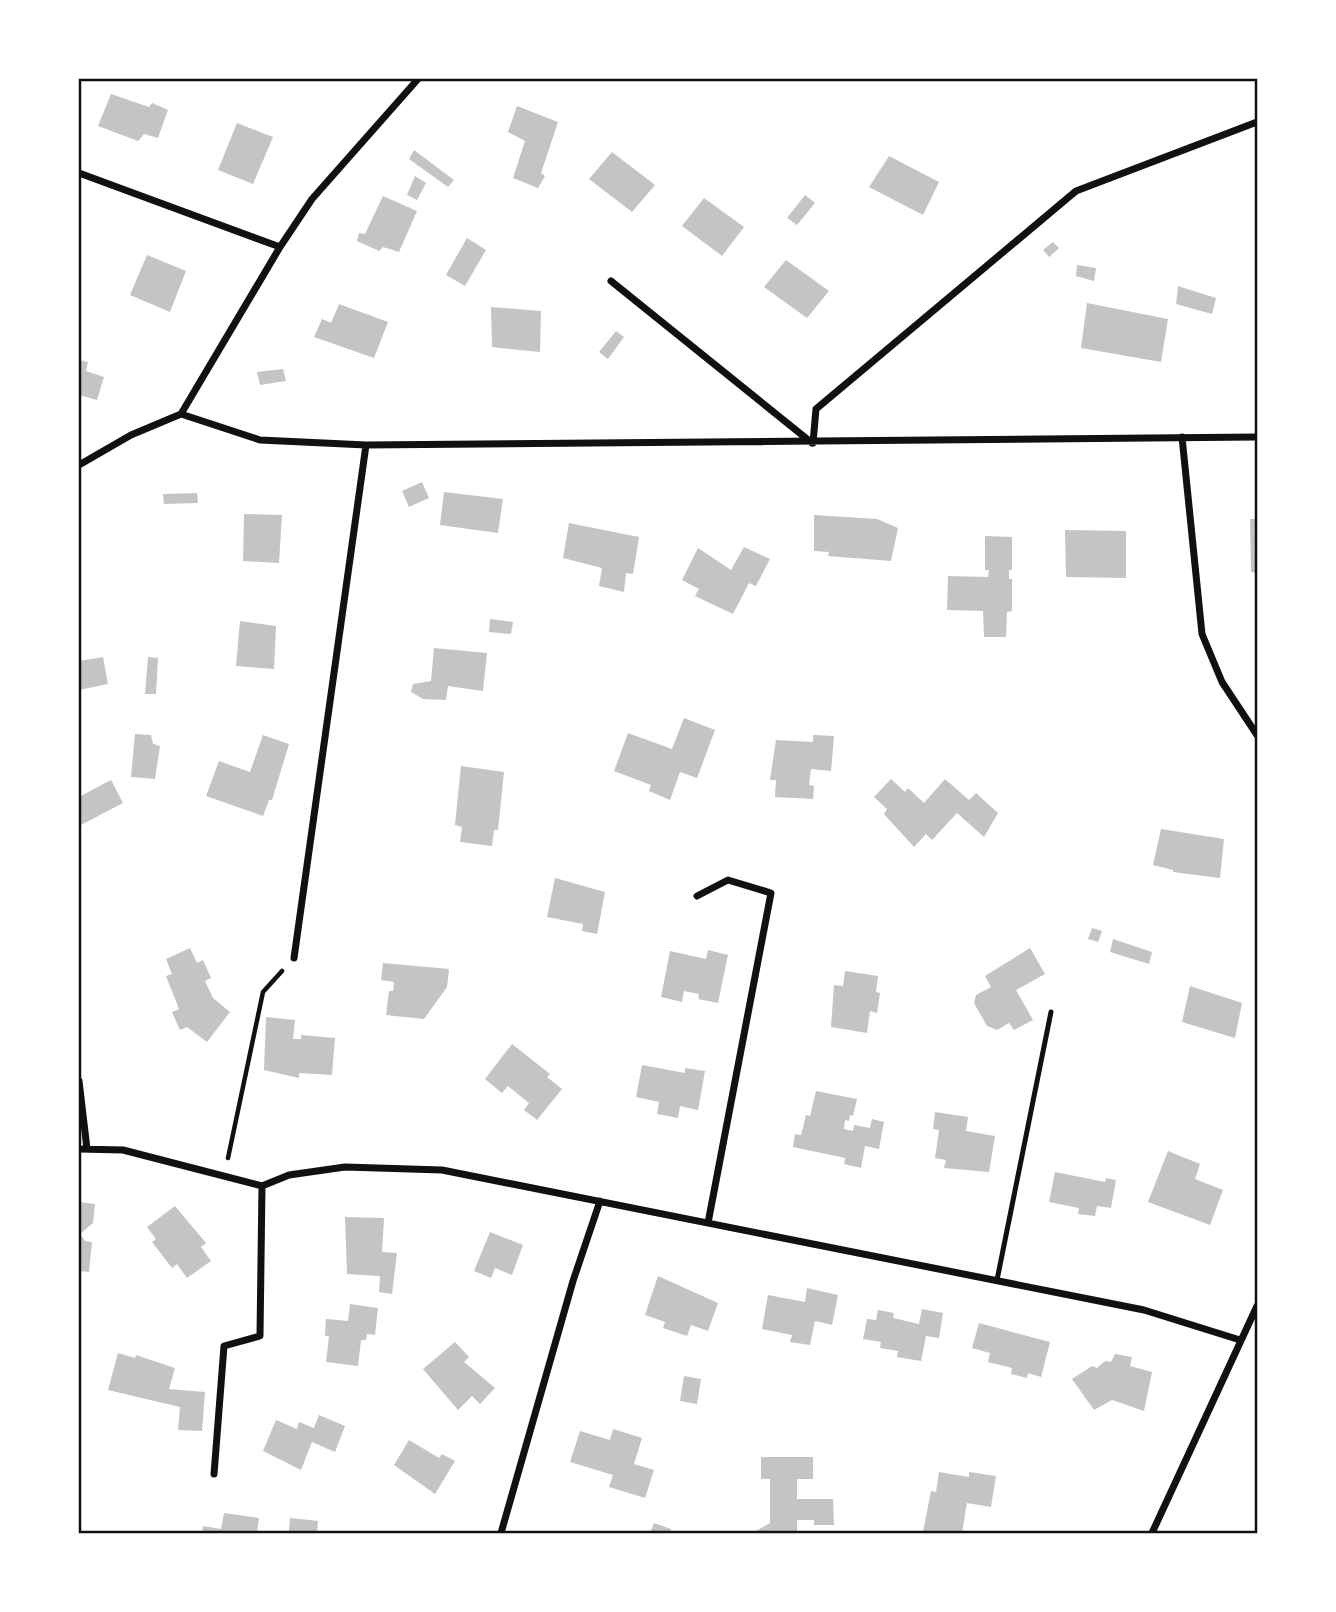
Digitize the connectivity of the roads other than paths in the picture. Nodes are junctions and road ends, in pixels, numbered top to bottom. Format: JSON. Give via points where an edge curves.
{"nodes":[{"id":1,"x":418,"y":79,"type":"edge"},
{"id":2,"x":1257,"y":122,"type":"edge"},
{"id":3,"x":79,"y":173,"type":"edge"},
{"id":4,"x":280,"y":247,"type":"junction"},
{"id":5,"x":611,"y":281,"type":"dead end"},
{"id":6,"x":181,"y":414,"type":"junction"},
{"id":7,"x":1182,"y":437,"type":"junction"},
{"id":8,"x":1257,"y":437,"type":"edge"},
{"id":9,"x":813,"y":443,"type":"junction"},
{"id":10,"x":366,"y":445,"type":"junction"},
{"id":11,"x":79,"y":465,"type":"edge"},
{"id":12,"x":1257,"y":735,"type":"edge"},
{"id":13,"x":697,"y":896,"type":"dead end"},
{"id":14,"x":294,"y":958,"type":"road end"},
{"id":15,"x":1051,"y":1012,"type":"dead end"},
{"id":16,"x":79,"y":1081,"type":"edge"},
{"id":17,"x":83,"y":1149,"type":"edge"},
{"id":18,"x":262,"y":1186,"type":"junction"},
{"id":19,"x":600,"y":1201,"type":"junction"},
{"id":20,"x":708,"y":1223,"type":"junction"},
{"id":21,"x":998,"y":1280,"type":"junction"},
{"id":22,"x":1257,"y":1306,"type":"edge"},
{"id":23,"x":1240,"y":1340,"type":"junction"},
{"id":24,"x":214,"y":1474,"type":"dead end"},
{"id":25,"x":501,"y":1533,"type":"edge"},
{"id":26,"x":1152,"y":1533,"type":"edge"}],
"edges":[{"from":1,"to":4,"type":"street","via":[[312,200]]},
{"from":2,"to":9,"type":"street","via":[[1076,191],[816,410]]},
{"from":3,"to":4,"type":"street"},
{"from":4,"to":6,"type":"street"},
{"from":5,"to":9,"type":"street"},
{"from":6,"to":10,"type":"street","via":[[260,440]]},
{"from":6,"to":11,"type":"street","via":[[131,435]]},
{"from":7,"to":8,"type":"street"},
{"from":7,"to":9,"type":"street"},
{"from":7,"to":12,"type":"street","via":[[1202,634],[1222,682]]},
{"from":9,"to":10,"type":"street"},
{"from":10,"to":14,"type":"street"},
{"from":13,"to":20,"type":"street","via":[[728,880],[771,893]]},
{"from":15,"to":21,"type":"lane"},
{"from":16,"to":17,"type":"street"},
{"from":17,"to":18,"type":"street","via":[[123,1150]]},
{"from":18,"to":19,"type":"street","via":[[289,1175],[345,1167],[442,1170]]},
{"from":18,"to":24,"type":"street","via":[[261,1336],[224,1346]]},
{"from":19,"to":20,"type":"street"},
{"from":19,"to":25,"type":"street"},
{"from":20,"to":21,"type":"street"},
{"from":21,"to":23,"type":"street","via":[[1144,1310]]},
{"from":22,"to":23,"type":"street"},
{"from":23,"to":26,"type":"street"}]}
